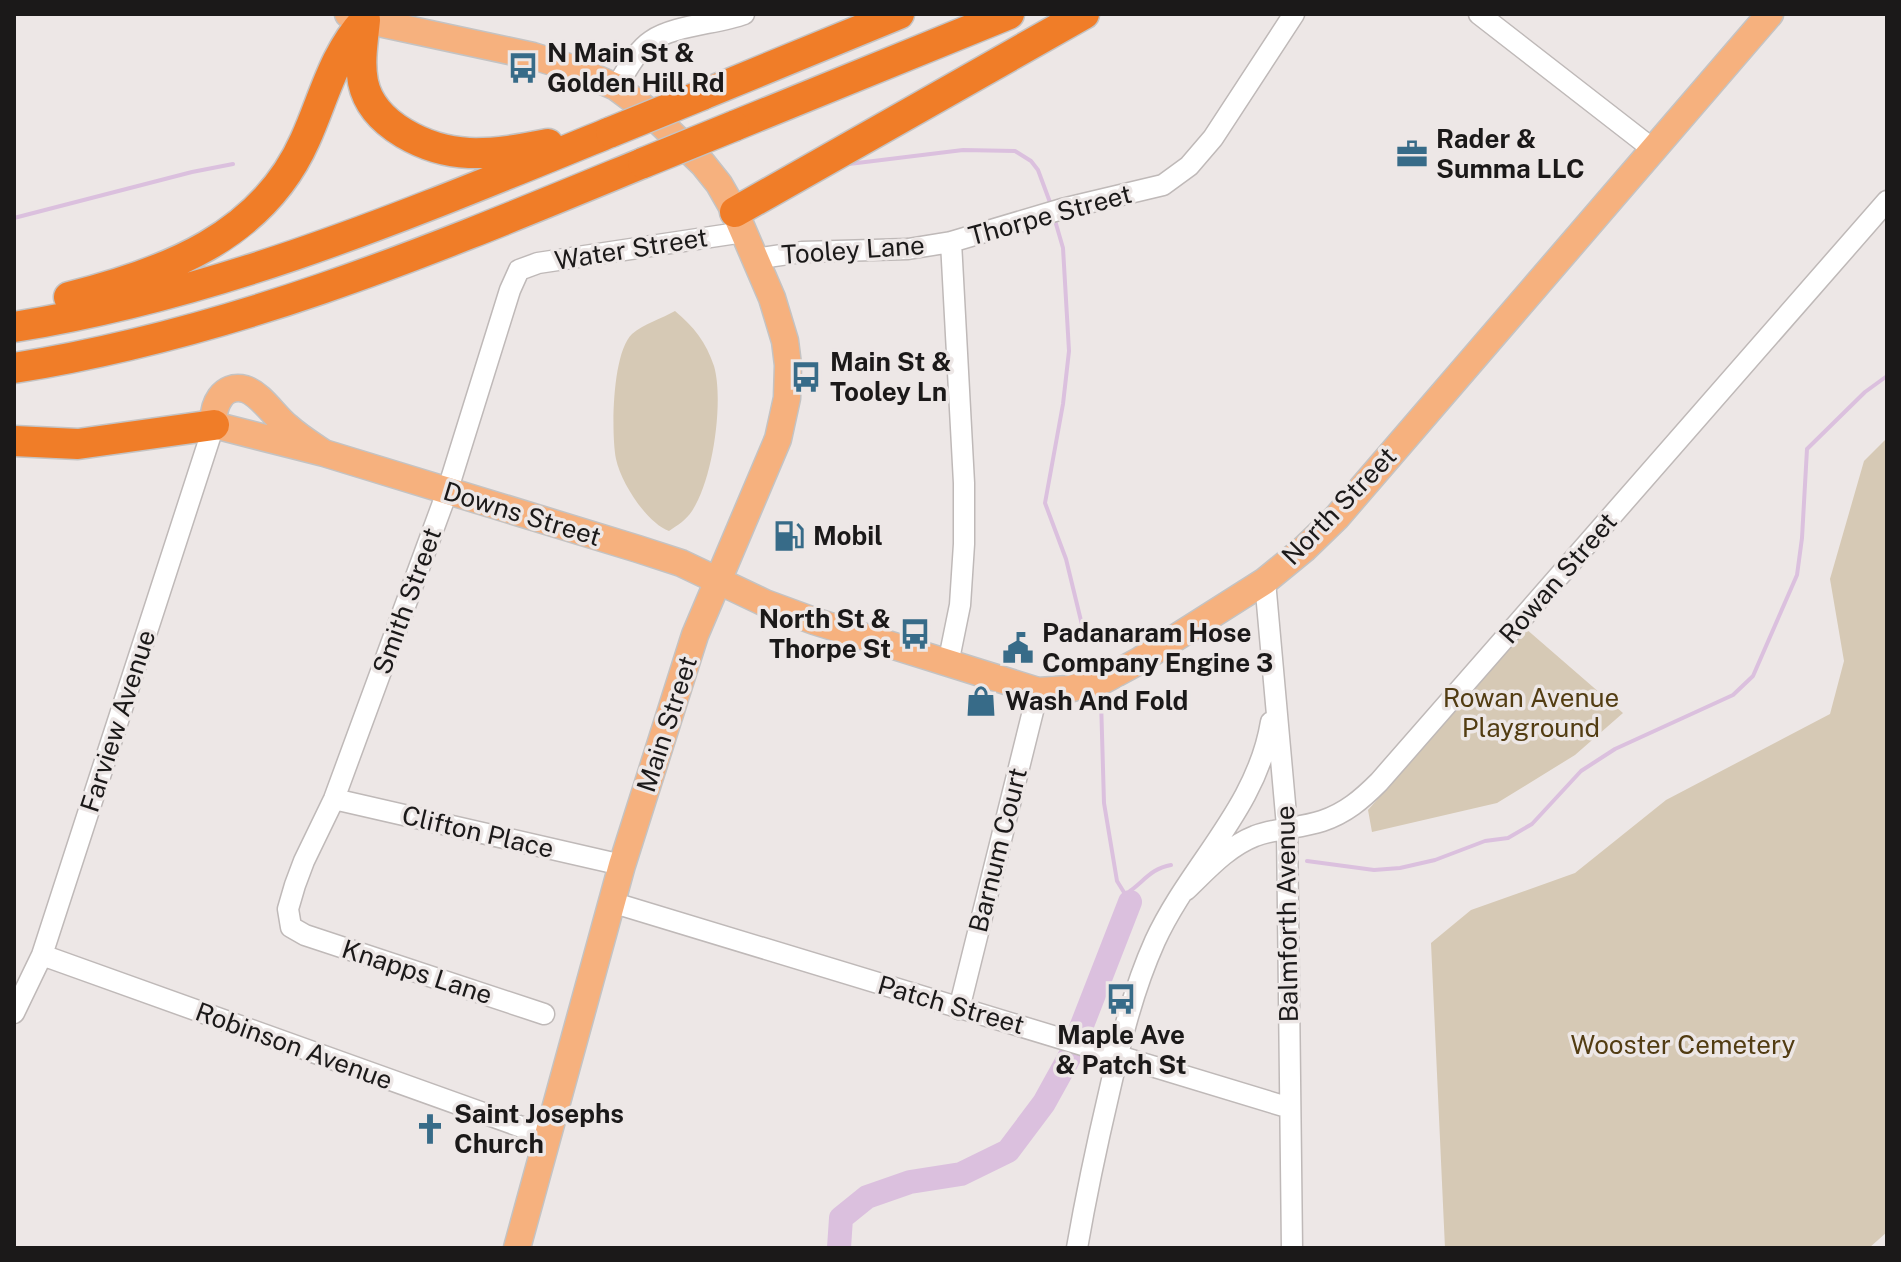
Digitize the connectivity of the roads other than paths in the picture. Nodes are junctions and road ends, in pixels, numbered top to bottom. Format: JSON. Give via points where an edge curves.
{"nodes":[{"id":1,"x":423,"y":14,"type":"edge"},
{"id":2,"x":744,"y":14,"type":"edge"},
{"id":3,"x":899,"y":14,"type":"edge"},
{"id":4,"x":1009,"y":14,"type":"edge"},
{"id":5,"x":1084,"y":14,"type":"edge"},
{"id":6,"x":1294,"y":14,"type":"edge"},
{"id":7,"x":1479,"y":14,"type":"edge"},
{"id":8,"x":1770,"y":14,"type":"edge"},
{"id":9,"x":360,"y":16,"type":"edge"},
{"id":10,"x":471,"y":43,"type":"junction"},
{"id":11,"x":616,"y":87,"type":"junction"},
{"id":12,"x":611,"y":132,"type":"junction"},
{"id":13,"x":1654,"y":150,"type":"junction"},
{"id":14,"x":1887,"y":201,"type":"edge"},
{"id":15,"x":739,"y":222,"type":"junction"},
{"id":16,"x":951,"y":242,"type":"junction"},
{"id":17,"x":755,"y":259,"type":"junction"},
{"id":18,"x":519,"y":270,"type":"joint"},
{"id":19,"x":14,"y":312,"type":"edge"},
{"id":20,"x":14,"y":327,"type":"edge"},
{"id":21,"x":14,"y":368,"type":"edge"},
{"id":22,"x":214,"y":425,"type":"junction"},
{"id":23,"x":14,"y":441,"type":"edge"},
{"id":24,"x":324,"y":453,"type":"junction"},
{"id":25,"x":447,"y":492,"type":"junction"},
{"id":26,"x":716,"y":581,"type":"junction"},
{"id":27,"x":1265,"y":581,"type":"junction"},
{"id":28,"x":948,"y":664,"type":"junction"},
{"id":29,"x":1038,"y":691,"type":"junction"},
{"id":30,"x":1275,"y":700,"type":"junction"},
{"id":31,"x":334,"y":799,"type":"junction"},
{"id":32,"x":1287,"y":826,"type":"junction"},
{"id":33,"x":622,"y":865,"type":"junction"},
{"id":34,"x":1186,"y":890,"type":"junction"},
{"id":35,"x":611,"y":902,"type":"junction"},
{"id":36,"x":291,"y":927,"type":"joint"},
{"id":37,"x":42,"y":955,"type":"junction"},
{"id":38,"x":959,"y":1009,"type":"junction"},
{"id":39,"x":14,"y":1013,"type":"edge"},
{"id":40,"x":544,"y":1014,"type":"dead end"},
{"id":41,"x":1118,"y":1055,"type":"junction"},
{"id":42,"x":1290,"y":1108,"type":"junction"},
{"id":43,"x":547,"y":1136,"type":"junction"},
{"id":44,"x":517,"y":1248,"type":"edge"},
{"id":45,"x":1077,"y":1248,"type":"edge"},
{"id":46,"x":1292,"y":1248,"type":"edge"}],
"edges":[{"from":1,"to":10,"type":"main road"},
{"from":2,"to":11,"type":"street","via":[[651,41]]},
{"from":3,"to":12,"type":"highway","bridge":true},
{"from":4,"to":21,"type":"highway","bridge":true,"via":[[423,253],[282,304],[137,345]]},
{"from":5,"to":15,"type":"highway"},
{"from":6,"to":16,"type":"street","name":"Thorpe Street","via":[[1213,138],[1163,185]]},
{"from":7,"to":13,"type":"street"},
{"from":8,"to":13,"type":"main road","name":"North Street"},
{"from":9,"to":10,"type":"main road"},
{"from":9,"to":12,"type":"highway","via":[[363,83],[369,99],[396,128],[417,139],[453,151],[490,153]]},
{"from":9,"to":19,"type":"highway","via":[[291,166],[236,228],[162,270]]},
{"from":10,"to":11,"type":"main road","name":"Main Street","via":[[575,69]]},
{"from":11,"to":15,"type":"main road","name":"Main Street","via":[[703,164]]},
{"from":12,"to":20,"type":"highway","via":[[269,266],[127,305]]},
{"from":13,"to":27,"type":"main road","name":"North Street","via":[[1337,517]]},
{"from":14,"to":32,"type":"street","name":"Rowan Street","via":[[1379,782],[1353,807],[1321,822]]},
{"from":15,"to":17,"type":"main road","name":"Main Street"},
{"from":15,"to":18,"type":"street","name":"Water Street"},
{"from":16,"to":17,"type":"street","name":"Tooley Lane"},
{"from":16,"to":28,"type":"street","name":"Thorpe Street","via":[[964,544],[960,605]]},
{"from":17,"to":26,"type":"main road","name":"Main Street","via":[[785,341],[787,398],[778,439]]},
{"from":18,"to":25,"type":"street","name":"Smith Street"},
{"from":22,"to":23,"type":"highway","via":[[78,444]]},
{"from":22,"to":24,"type":"main road","name":"Downs Street"},
{"from":22,"to":24,"type":"main road","name":"Downs Street","via":[[215,402],[223,393],[245,389]]},
{"from":22,"to":37,"type":"street","name":"Farview Avenue"},
{"from":24,"to":25,"type":"main road","name":"Downs Street"},
{"from":25,"to":26,"type":"main road","name":"Downs Street","via":[[666,558]]},
{"from":25,"to":31,"type":"street","name":"Smith Street"},
{"from":26,"to":28,"type":"main road","name":"North Street","via":[[814,621]]},
{"from":26,"to":33,"type":"main road","name":"Main Street"},
{"from":27,"to":29,"type":"main road","name":"North Street","via":[[1104,680]]},
{"from":27,"to":30,"type":"street","name":"Balmforth Avenue"},
{"from":28,"to":29,"type":"main road","name":"North Street"},
{"from":29,"to":38,"type":"street","name":"Barnum Court"},
{"from":30,"to":32,"type":"street","name":"Balmforth Avenue"},
{"from":30,"to":34,"type":"street","name":"Rowan Street","via":[[1269,738],[1246,798]]},
{"from":31,"to":33,"type":"street","name":"Clifton Place"},
{"from":31,"to":36,"type":"street","name":"Smith Street","via":[[295,885],[288,909]]},
{"from":32,"to":34,"type":"street","name":"Rowan Street","via":[[1224,853]]},
{"from":32,"to":42,"type":"street","name":"Balmforth Avenue"},
{"from":33,"to":35,"type":"main road","name":"Main Street"},
{"from":34,"to":41,"type":"street","name":"Rowan Street","via":[[1135,987]]},
{"from":35,"to":38,"type":"street","name":"Patch Street"},
{"from":35,"to":43,"type":"main road","name":"Main Street"},
{"from":36,"to":40,"type":"street","name":"Knapps Lane"},
{"from":37,"to":39,"type":"street","name":"Farview Avenue"},
{"from":37,"to":43,"type":"street","name":"Robinson Avenue"},
{"from":38,"to":41,"type":"street","name":"Patch Street"},
{"from":41,"to":42,"type":"street","name":"Patch Street"},
{"from":41,"to":45,"type":"street","name":"Rowan Street"},
{"from":42,"to":46,"type":"street","name":"Balmforth Avenue"},
{"from":43,"to":44,"type":"main road","name":"Main Street"}]}
